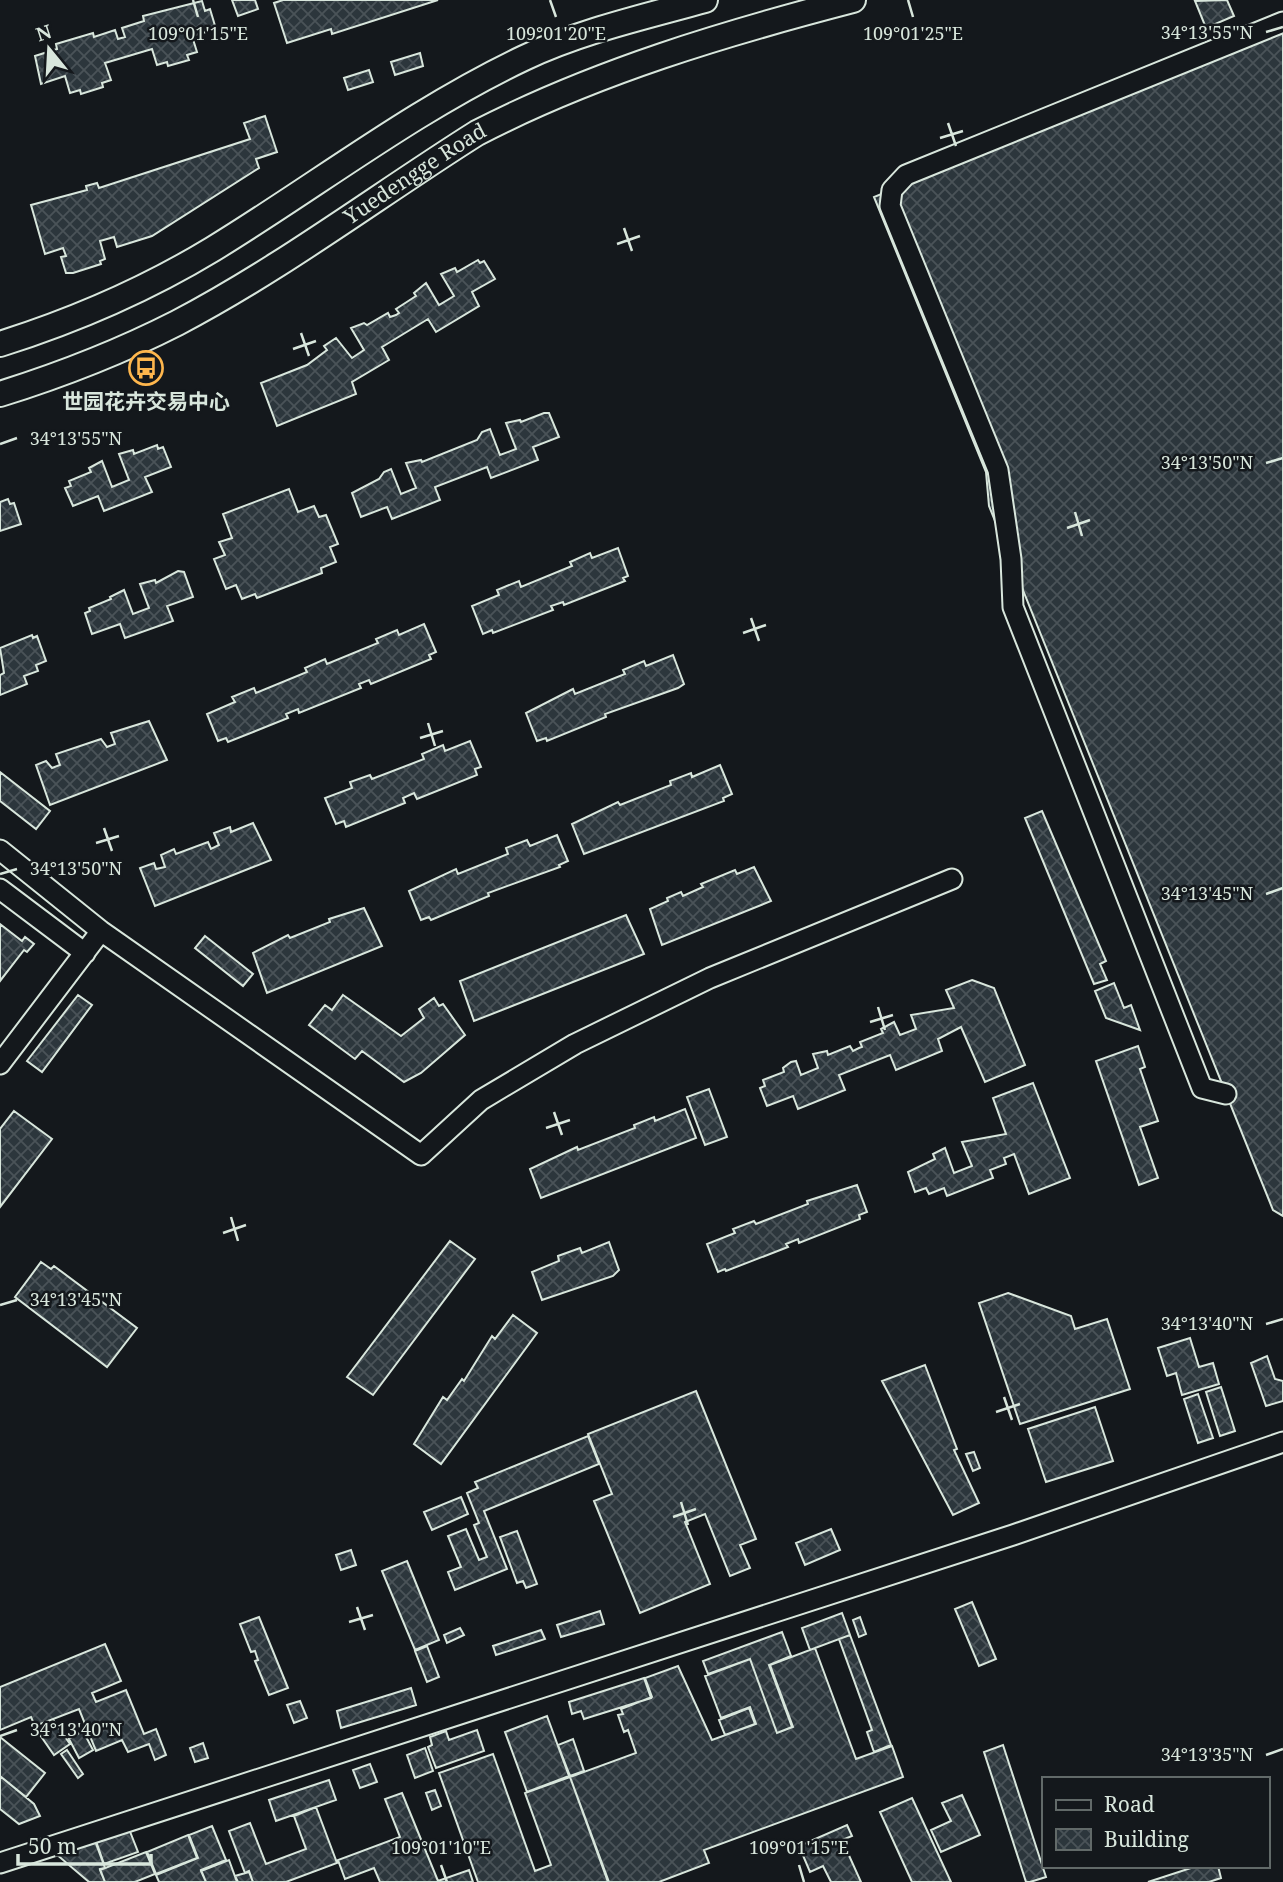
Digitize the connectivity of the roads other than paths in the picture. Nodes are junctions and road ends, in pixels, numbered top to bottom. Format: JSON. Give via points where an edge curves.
{"nodes":[{"id":1,"x":705,"y":0,"type":"edge"},
{"id":2,"x":853,"y":0,"type":"edge"},
{"id":3,"x":1283,"y":22,"type":"edge"},
{"id":4,"x":0,"y":344,"type":"edge"},
{"id":5,"x":0,"y":394,"type":"edge"},
{"id":6,"x":0,"y":850,"type":"edge"},
{"id":7,"x":953,"y":879,"type":"dead end"},
{"id":8,"x":0,"y":889,"type":"edge"},
{"id":9,"x":102,"y":931,"type":"junction"},
{"id":10,"x":85,"y":953,"type":"junction"},
{"id":11,"x":0,"y":1064,"type":"edge"},
{"id":12,"x":1226,"y":1094,"type":"dead end"},
{"id":13,"x":1283,"y":1442,"type":"edge"},
{"id":14,"x":0,"y":1863,"type":"edge"}],
"edges":[{"from":1,"to":4,"type":"main road","via":[[591,32],[526,57],[432,110],[210,251],[102,306]]},
{"from":2,"to":5,"type":"main road","name":"Yuedengge Road","via":[[665,57],[517,112],[178,322],[51,379]]},
{"from":3,"to":12,"type":"street","via":[[906,175],[892,190],[890,206],[998,470],[1013,607],[1202,1088]]},
{"from":6,"to":9,"type":"street"},
{"from":7,"to":9,"type":"street","via":[[710,978],[575,1044],[481,1100],[421,1155]]},
{"from":8,"to":10,"type":"street"},
{"from":9,"to":10,"type":"street"},
{"from":10,"to":11,"type":"street"},
{"from":13,"to":14,"type":"street","via":[[1000,1539]]}]}
